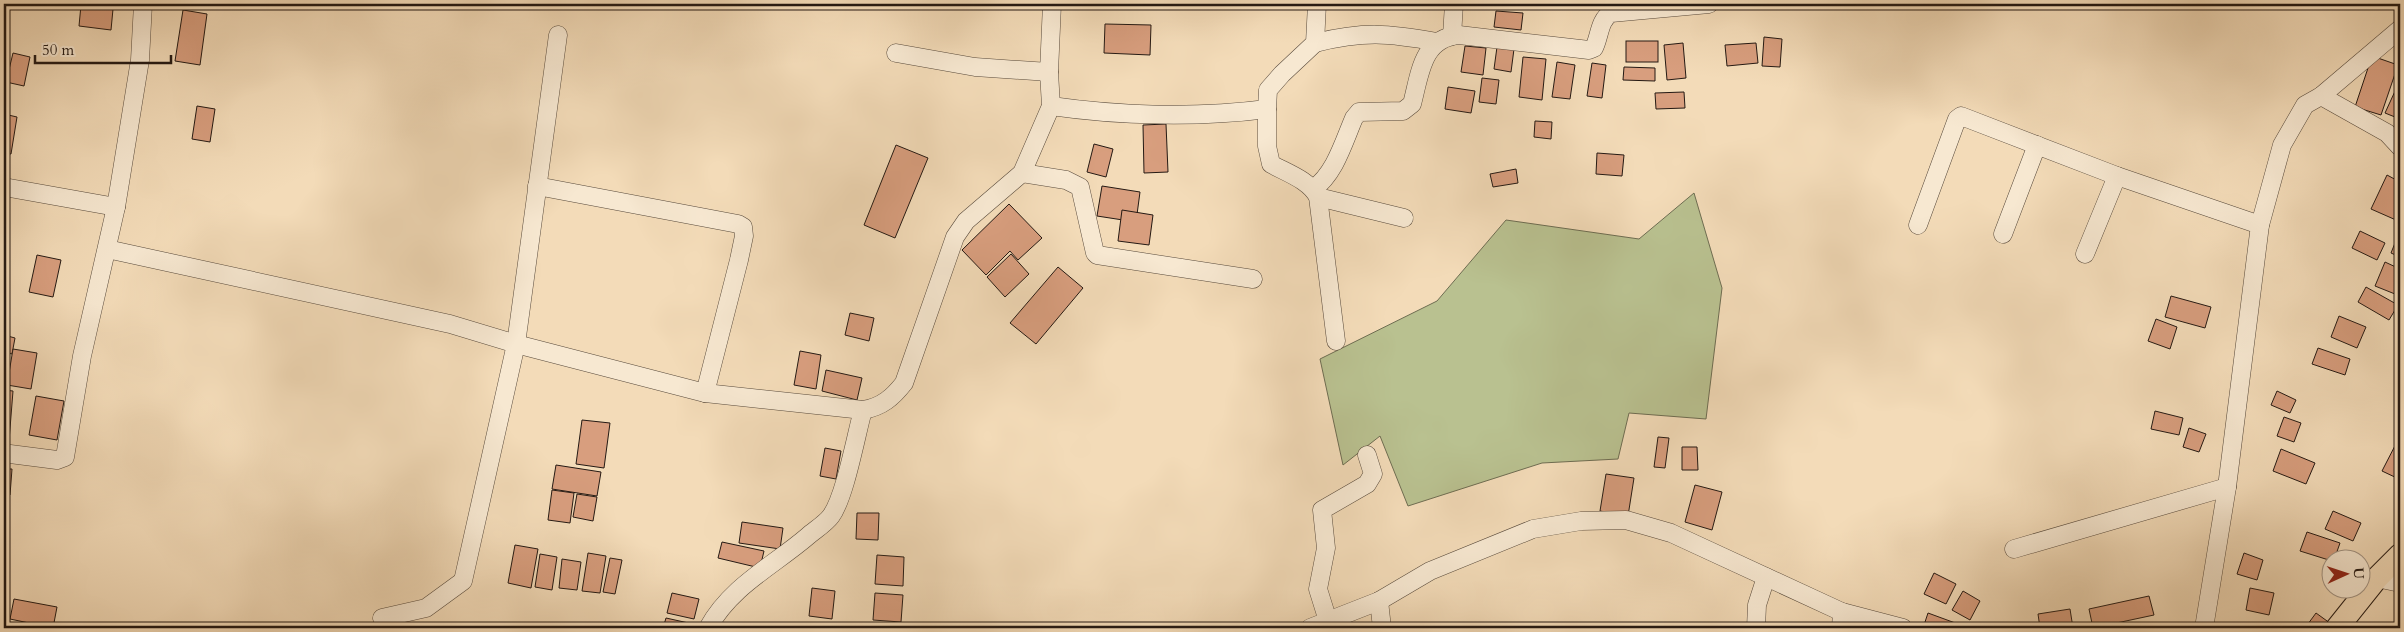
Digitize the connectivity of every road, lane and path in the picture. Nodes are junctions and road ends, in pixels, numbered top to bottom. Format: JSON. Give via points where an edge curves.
{"nodes":[{"id":1,"x":143,"y":4,"type":"edge"},
{"id":2,"x":148,"y":4,"type":"edge"},
{"id":3,"x":1052,"y":4,"type":"edge"},
{"id":4,"x":1317,"y":4,"type":"edge"},
{"id":5,"x":1454,"y":4,"type":"edge"},
{"id":6,"x":1709,"y":4,"type":"edge"},
{"id":7,"x":2400,"y":29,"type":"edge"},
{"id":8,"x":558,"y":35,"type":"dead end"},
{"id":9,"x":1444,"y":39,"type":"junction"},
{"id":10,"x":1316,"y":43,"type":"junction"},
{"id":11,"x":2393,"y":46,"type":"edge"},
{"id":12,"x":896,"y":53,"type":"dead end"},
{"id":13,"x":1048,"y":72,"type":"junction"},
{"id":14,"x":2321,"y":96,"type":"junction"},
{"id":15,"x":1051,"y":106,"type":"junction"},
{"id":16,"x":1267,"y":108,"type":"junction"},
{"id":17,"x":2037,"y":145,"type":"junction"},
{"id":18,"x":2400,"y":146,"type":"edge"},
{"id":19,"x":1022,"y":173,"type":"junction"},
{"id":20,"x":2118,"y":176,"type":"junction"},
{"id":21,"x":537,"y":186,"type":"junction"},
{"id":22,"x":4,"y":187,"type":"edge"},
{"id":23,"x":1316,"y":193,"type":"junction"},
{"id":24,"x":116,"y":207,"type":"junction"},
{"id":25,"x":1404,"y":218,"type":"dead end"},
{"id":26,"x":1918,"y":225,"type":"dead end"},
{"id":27,"x":2260,"y":225,"type":"junction"},
{"id":28,"x":2003,"y":234,"type":"dead end"},
{"id":29,"x":107,"y":248,"type":"junction"},
{"id":30,"x":2085,"y":254,"type":"dead end"},
{"id":31,"x":1253,"y":279,"type":"dead end"},
{"id":32,"x":1336,"y":342,"type":"dead end"},
{"id":33,"x":516,"y":344,"type":"junction"},
{"id":34,"x":705,"y":393,"type":"junction"},
{"id":35,"x":863,"y":410,"type":"junction"},
{"id":36,"x":10,"y":454,"type":"dead end"},
{"id":37,"x":1367,"y":455,"type":"dead end"},
{"id":38,"x":2227,"y":487,"type":"junction"},
{"id":39,"x":2014,"y":549,"type":"dead end"},
{"id":40,"x":2400,"y":555,"type":"edge"},
{"id":41,"x":1766,"y":577,"type":"junction"},
{"id":42,"x":2377,"y":578,"type":"junction"},
{"id":43,"x":2400,"y":583,"type":"edge"},
{"id":44,"x":1378,"y":601,"type":"junction"},
{"id":45,"x":382,"y":618,"type":"dead end"},
{"id":46,"x":1842,"y":620,"type":"edge"},
{"id":47,"x":1328,"y":621,"type":"junction"},
{"id":48,"x":1898,"y":627,"type":"edge"},
{"id":49,"x":708,"y":628,"type":"edge"},
{"id":50,"x":1310,"y":628,"type":"edge"},
{"id":51,"x":1382,"y":628,"type":"edge"},
{"id":52,"x":1756,"y":628,"type":"edge"},
{"id":53,"x":2204,"y":628,"type":"edge"},
{"id":54,"x":2337,"y":628,"type":"edge"}],
"edges":[{"from":1,"to":2,"type":"street"},
{"from":1,"to":24,"type":"street","via":[[139,69]]},
{"from":3,"to":13,"type":"street"},
{"from":4,"to":10,"type":"street"},
{"from":5,"to":9,"type":"street"},
{"from":6,"to":9,"type":"street","via":[[1611,13],[1602,22],[1594,48],[1588,50]]},
{"from":7,"to":11,"type":"street"},
{"from":8,"to":21,"type":"street"},
{"from":9,"to":10,"type":"street","via":[[1364,34]]},
{"from":9,"to":23,"type":"street","via":[[1426,56],[1408,109],[1359,112],[1354,118]]},
{"from":10,"to":16,"type":"street","via":[[1268,90]]},
{"from":11,"to":14,"type":"street"},
{"from":12,"to":13,"type":"street","via":[[975,67]]},
{"from":13,"to":15,"type":"street"},
{"from":14,"to":18,"type":"street","via":[[2387,133]]},
{"from":14,"to":27,"type":"street","via":[[2306,105],[2282,145]]},
{"from":15,"to":16,"type":"street","via":[[1097,113],[1238,112]]},
{"from":15,"to":19,"type":"street"},
{"from":16,"to":23,"type":"street","via":[[1267,146],[1271,164]]},
{"from":17,"to":20,"type":"street"},
{"from":17,"to":26,"type":"street","via":[[1961,116],[1957,119]]},
{"from":17,"to":28,"type":"street"},
{"from":19,"to":31,"type":"street","via":[[1066,180],[1080,187],[1097,255]]},
{"from":19,"to":35,"type":"street","via":[[966,221],[955,237],[904,383],[893,398]]},
{"from":20,"to":27,"type":"street"},
{"from":20,"to":30,"type":"street"},
{"from":21,"to":33,"type":"street"},
{"from":21,"to":34,"type":"street","via":[[742,227],[744,236]]},
{"from":22,"to":24,"type":"street"},
{"from":23,"to":25,"type":"street"},
{"from":23,"to":32,"type":"street"},
{"from":24,"to":29,"type":"street"},
{"from":27,"to":38,"type":"street"},
{"from":29,"to":33,"type":"street","via":[[450,324]]},
{"from":29,"to":36,"type":"street","via":[[82,356],[65,457],[57,460]]},
{"from":33,"to":34,"type":"street"},
{"from":33,"to":45,"type":"street","via":[[463,581],[426,608]]},
{"from":34,"to":35,"type":"street"},
{"from":35,"to":49,"type":"street","via":[[840,496],[831,516],[740,586]]},
{"from":37,"to":47,"type":"street","via":[[1372,474],[1367,484],[1322,510],[1326,548],[1318,589]]},
{"from":38,"to":39,"type":"street"},
{"from":38,"to":53,"type":"street"},
{"from":40,"to":42,"type":"main road"},
{"from":41,"to":44,"type":"street","via":[[1671,533],[1626,520],[1580,521],[1533,529],[1430,571]]},
{"from":41,"to":46,"type":"street"},
{"from":41,"to":52,"type":"street","via":[[1757,605]]},
{"from":42,"to":43,"type":"street"},
{"from":42,"to":54,"type":"main road"},
{"from":44,"to":47,"type":"street"},
{"from":44,"to":51,"type":"street"},
{"from":46,"to":48,"type":"street"},
{"from":47,"to":50,"type":"street"}]}
